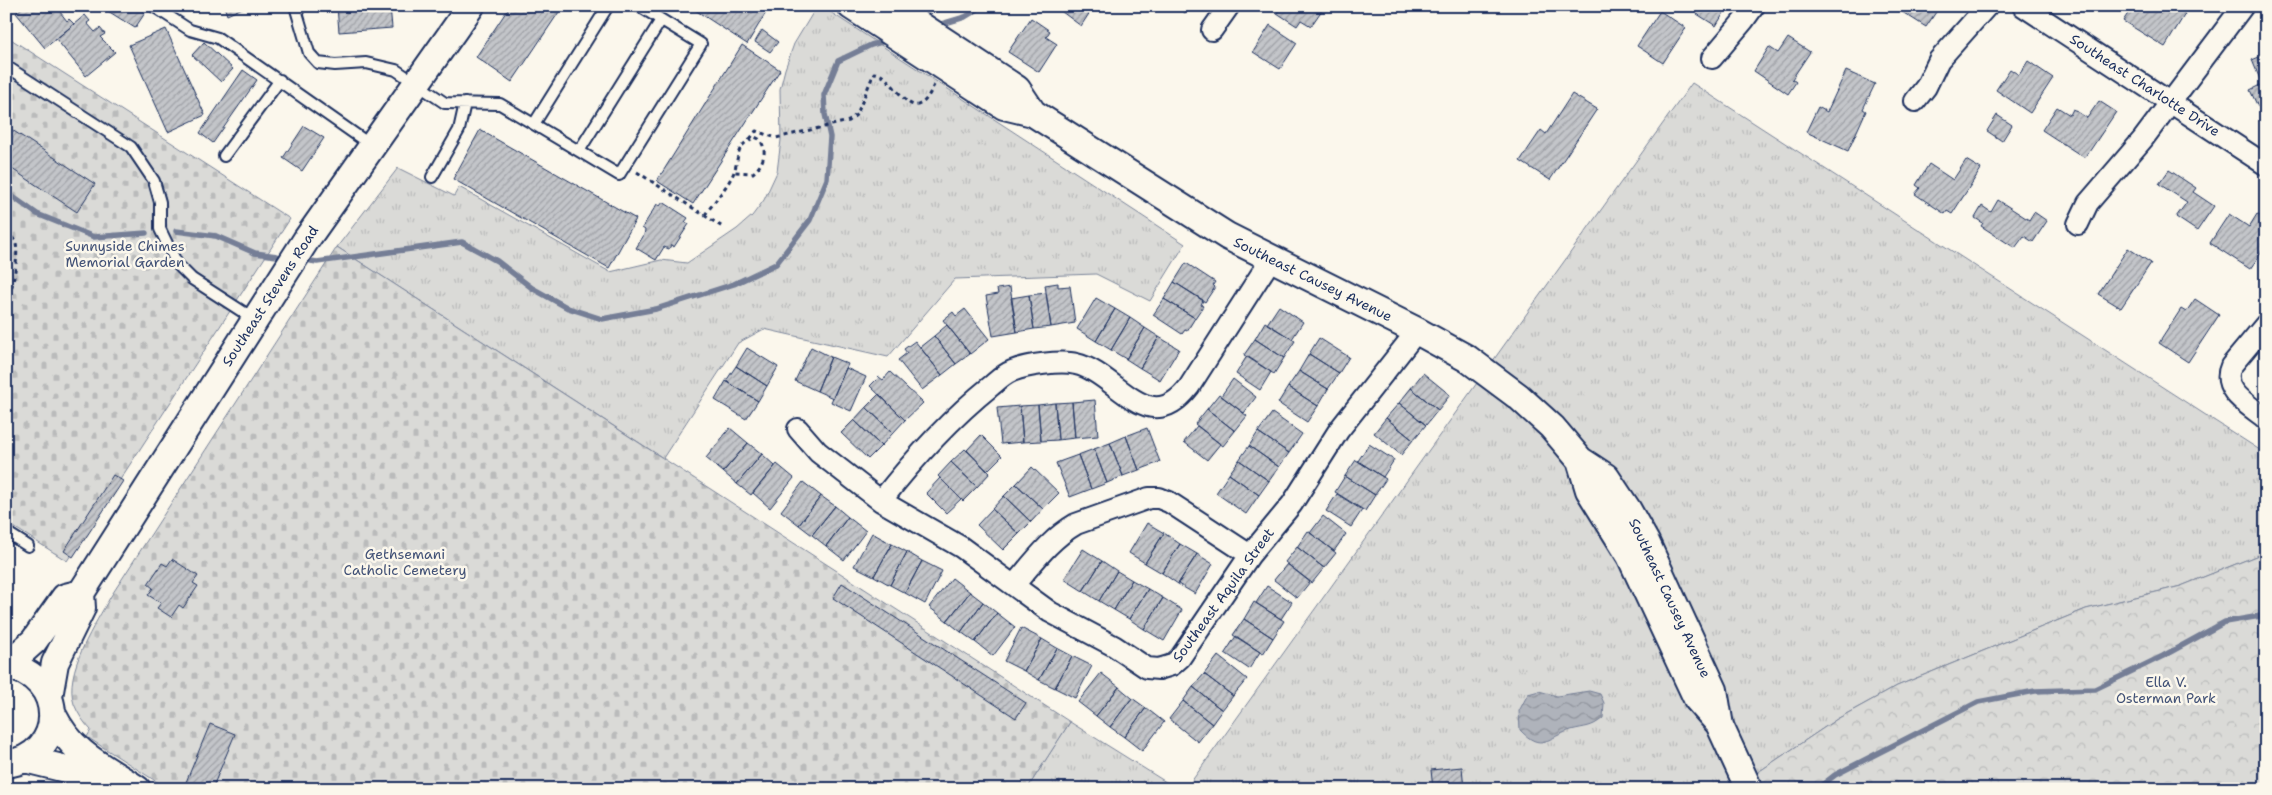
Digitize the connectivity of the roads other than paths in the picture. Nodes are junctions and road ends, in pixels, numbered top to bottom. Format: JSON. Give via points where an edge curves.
{"nodes":[{"id":1,"x":153,"y":6,"type":"edge"},
{"id":2,"x":294,"y":6,"type":"edge"},
{"id":3,"x":470,"y":6,"type":"edge"},
{"id":4,"x":608,"y":6,"type":"edge"},
{"id":5,"x":639,"y":6,"type":"edge"},
{"id":6,"x":851,"y":6,"type":"edge"},
{"id":7,"x":1229,"y":6,"type":"edge"},
{"id":8,"x":1754,"y":6,"type":"edge"},
{"id":9,"x":1987,"y":6,"type":"edge"},
{"id":10,"x":2023,"y":6,"type":"edge"},
{"id":11,"x":2243,"y":6,"type":"edge"},
{"id":12,"x":889,"y":14,"type":"edge"},
{"id":13,"x":661,"y":20,"type":"junction"},
{"id":14,"x":1212,"y":30,"type":"dead end"},
{"id":15,"x":1712,"y":58,"type":"dead end"},
{"id":16,"x":6,"y":66,"type":"edge"},
{"id":17,"x":280,"y":80,"type":"junction"},
{"id":18,"x":417,"y":84,"type":"junction"},
{"id":19,"x":1916,"y":101,"type":"dead end"},
{"id":20,"x":2171,"y":101,"type":"junction"},
{"id":21,"x":465,"y":103,"type":"junction"},
{"id":22,"x":1033,"y":113,"type":"junction"},
{"id":23,"x":534,"y":124,"type":"junction"},
{"id":24,"x":372,"y":146,"type":"junction"},
{"id":25,"x":579,"y":151,"type":"junction"},
{"id":26,"x":224,"y":156,"type":"dead end"},
{"id":27,"x":2266,"y":165,"type":"edge"},
{"id":28,"x":432,"y":177,"type":"dead end"},
{"id":29,"x":2078,"y":224,"type":"dead end"},
{"id":30,"x":1271,"y":258,"type":"junction"},
{"id":31,"x":255,"y":320,"type":"junction"},
{"id":32,"x":2266,"y":324,"type":"edge"},
{"id":33,"x":1417,"y":330,"type":"junction"},
{"id":34,"x":2266,"y":419,"type":"edge"},
{"id":35,"x":798,"y":429,"type":"dead end"},
{"id":36,"x":881,"y":501,"type":"junction"},
{"id":37,"x":6,"y":532,"type":"edge"},
{"id":38,"x":28,"y":546,"type":"dead end"},
{"id":39,"x":1250,"y":555,"type":"junction"},
{"id":40,"x":1014,"y":585,"type":"junction"},
{"id":41,"x":80,"y":593,"type":"junction"},
{"id":42,"x":6,"y":666,"type":"edge"},
{"id":43,"x":51,"y":706,"type":"junction"},
{"id":44,"x":16,"y":762,"type":"edge"},
{"id":45,"x":1747,"y":784,"type":"edge"},
{"id":46,"x":96,"y":789,"type":"edge"},
{"id":47,"x":137,"y":789,"type":"edge"}],
"edges":[{"from":1,"to":17,"type":"lane","via":[[190,30],[218,38]]},
{"from":2,"to":18,"type":"lane","via":[[309,53],[318,63],[366,63],[396,70]]},
{"from":3,"to":18,"type":"street","name":"Southeast Stevens Road"},
{"from":4,"to":23,"type":"lane"},
{"from":5,"to":13,"type":"lane"},
{"from":6,"to":12,"type":"street","name":"Southeast Causey Avenue"},
{"from":7,"to":14,"type":"street"},
{"from":8,"to":15,"type":"street"},
{"from":9,"to":19,"type":"street","via":[[1939,60]]},
{"from":10,"to":20,"type":"street","name":"Southeast Charlotte Drive"},
{"from":11,"to":20,"type":"street"},
{"from":12,"to":22,"type":"street","name":"Southeast Causey Avenue","via":[[971,58],[1017,89]]},
{"from":12,"to":22,"type":"street","name":"Southeast Causey Avenue","via":[[943,67],[1004,106]]},
{"from":13,"to":25,"type":"lane"},
{"from":13,"to":25,"type":"lane","via":[[701,44],[626,165],[619,175]]},
{"from":16,"to":31,"type":"lane","via":[[131,147],[154,181],[160,202],[160,229],[177,264],[192,279]]},
{"from":17,"to":24,"type":"lane"},
{"from":17,"to":26,"type":"lane"},
{"from":18,"to":21,"type":"lane","via":[[445,103]]},
{"from":18,"to":24,"type":"street","name":"Southeast Stevens Road"},
{"from":20,"to":27,"type":"street","name":"Southeast Charlotte Drive"},
{"from":20,"to":29,"type":"street","via":[[2137,147],[2088,203]]},
{"from":21,"to":23,"type":"lane","via":[[500,104]]},
{"from":21,"to":28,"type":"lane","via":[[459,130]]},
{"from":22,"to":30,"type":"street","name":"Southeast Causey Avenue","via":[[1227,236]]},
{"from":23,"to":25,"type":"lane"},
{"from":24,"to":31,"type":"street","name":"Southeast Stevens Road"},
{"from":30,"to":33,"type":"street","name":"Southeast Causey Avenue"},
{"from":30,"to":36,"type":"street","via":[[1189,387],[1172,404],[1162,408],[1142,404],[1076,364],[1053,363],[1012,370],[966,406]]},
{"from":31,"to":41,"type":"street","name":"Southeast Stevens Road"},
{"from":32,"to":34,"type":"street","via":[[2228,374],[2228,384],[2236,394]]},
{"from":33,"to":39,"type":"street","name":"Southeast Aquila Street","via":[[1339,430],[1292,504]]},
{"from":33,"to":45,"type":"street","name":"Southeast Causey Avenue","via":[[1468,359],[1519,397],[1552,427],[1580,460],[1606,477],[1646,542],[1714,690],[1720,726]]},
{"from":35,"to":36,"type":"street","name":"Southeast Aquila Street","via":[[818,452]]},
{"from":36,"to":40,"type":"street","name":"Southeast Aquila Street","via":[[961,546]]},
{"from":37,"to":38,"type":"lane"},
{"from":39,"to":40,"type":"street","via":[[1169,502],[1149,498],[1066,530]]},
{"from":39,"to":40,"type":"street","name":"Southeast Aquila Street","via":[[1180,658],[1159,669],[1138,663],[1114,646],[1050,612]]},
{"from":41,"to":42,"type":"street","name":"Southeast Stevens Road","via":[[64,597],[34,641]]},
{"from":41,"to":43,"type":"street","name":"Southeast Stevens Road","via":[[82,608],[54,663]]},
{"from":42,"to":43,"type":"street","via":[[31,675],[43,686]]},
{"from":43,"to":44,"type":"street","name":"Southeast Stevens Road","via":[[50,732],[45,742],[34,754]]},
{"from":43,"to":47,"type":"street","via":[[65,736],[77,750]]},
{"from":44,"to":46,"type":"street","via":[[48,763],[66,769]]}]}
